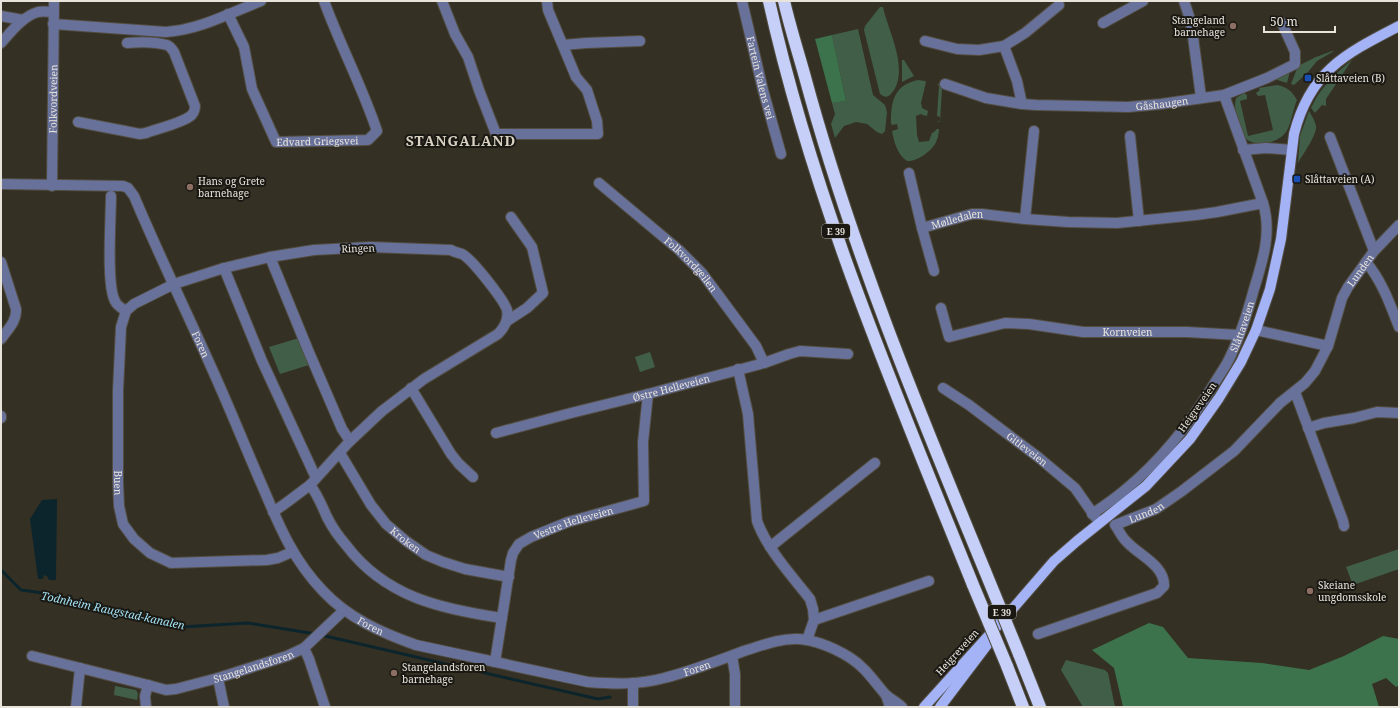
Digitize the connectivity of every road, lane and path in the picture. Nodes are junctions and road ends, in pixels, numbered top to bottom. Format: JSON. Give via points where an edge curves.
{"nodes":[{"id":1,"x":54,"y":1,"type":"edge"},
{"id":2,"x":261,"y":1,"type":"edge"},
{"id":3,"x":324,"y":1,"type":"edge"},
{"id":4,"x":442,"y":1,"type":"edge"},
{"id":5,"x":547,"y":1,"type":"edge"},
{"id":6,"x":742,"y":1,"type":"edge"},
{"id":7,"x":769,"y":1,"type":"edge"},
{"id":8,"x":784,"y":1,"type":"edge"},
{"id":9,"x":1143,"y":1,"type":"edge"},
{"id":10,"x":1184,"y":1,"type":"edge"},
{"id":11,"x":1059,"y":5,"type":"dead end"},
{"id":12,"x":54,"y":12,"type":"junction"},
{"id":13,"x":228,"y":14,"type":"junction"},
{"id":14,"x":1,"y":16,"type":"edge"},
{"id":15,"x":23,"y":20,"type":"junction"},
{"id":16,"x":1103,"y":23,"type":"dead end"},
{"id":17,"x":1282,"y":23,"type":"dead end"},
{"id":18,"x":54,"y":24,"type":"junction"},
{"id":19,"x":1399,"y":26,"type":"edge"},
{"id":20,"x":640,"y":41,"type":"dead end"},
{"id":21,"x":925,"y":41,"type":"dead end"},
{"id":22,"x":1,"y":42,"type":"edge"},
{"id":23,"x":127,"y":43,"type":"dead end"},
{"id":24,"x":563,"y":45,"type":"junction"},
{"id":25,"x":1004,"y":46,"type":"junction"},
{"id":26,"x":945,"y":84,"type":"dead end"},
{"id":27,"x":1224,"y":95,"type":"junction"},
{"id":28,"x":1202,"y":97,"type":"junction"},
{"id":29,"x":1022,"y":104,"type":"junction"},
{"id":30,"x":78,"y":122,"type":"dead end"},
{"id":31,"x":1034,"y":131,"type":"dead end"},
{"id":32,"x":1130,"y":136,"type":"dead end"},
{"id":33,"x":1330,"y":137,"type":"dead end"},
{"id":34,"x":1243,"y":150,"type":"junction"},
{"id":35,"x":1292,"y":150,"type":"junction"},
{"id":36,"x":781,"y":154,"type":"dead end"},
{"id":37,"x":909,"y":173,"type":"dead end"},
{"id":38,"x":599,"y":183,"type":"dead end"},
{"id":39,"x":1,"y":184,"type":"edge"},
{"id":40,"x":52,"y":186,"type":"junction"},
{"id":41,"x":111,"y":196,"type":"dead end"},
{"id":42,"x":1263,"y":203,"type":"junction"},
{"id":43,"x":511,"y":217,"type":"dead end"},
{"id":44,"x":1025,"y":219,"type":"junction"},
{"id":45,"x":1139,"y":221,"type":"junction"},
{"id":46,"x":1399,"y":225,"type":"edge"},
{"id":47,"x":922,"y":228,"type":"junction"},
{"id":48,"x":1374,"y":251,"type":"junction"},
{"id":49,"x":270,"y":257,"type":"junction"},
{"id":50,"x":1,"y":262,"type":"edge"},
{"id":51,"x":1366,"y":262,"type":"junction"},
{"id":52,"x":224,"y":268,"type":"junction"},
{"id":53,"x":934,"y":271,"type":"dead end"},
{"id":54,"x":174,"y":284,"type":"junction"},
{"id":55,"x":941,"y":308,"type":"dead end"},
{"id":56,"x":126,"y":312,"type":"junction"},
{"id":57,"x":507,"y":321,"type":"junction"},
{"id":58,"x":1399,"y":327,"type":"edge"},
{"id":59,"x":1256,"y":330,"type":"junction"},
{"id":60,"x":1239,"y":335,"type":"junction"},
{"id":61,"x":1,"y":339,"type":"edge"},
{"id":62,"x":1328,"y":346,"type":"junction"},
{"id":63,"x":848,"y":354,"type":"dead end"},
{"id":64,"x":764,"y":363,"type":"junction"},
{"id":65,"x":738,"y":369,"type":"junction"},
{"id":66,"x":411,"y":388,"type":"junction"},
{"id":67,"x":943,"y":388,"type":"dead end"},
{"id":68,"x":1295,"y":392,"type":"junction"},
{"id":69,"x":648,"y":394,"type":"junction"},
{"id":70,"x":1399,"y":413,"type":"edge"},
{"id":71,"x":1308,"y":428,"type":"junction"},
{"id":72,"x":496,"y":433,"type":"dead end"},
{"id":73,"x":350,"y":441,"type":"junction"},
{"id":74,"x":340,"y":453,"type":"junction"},
{"id":75,"x":875,"y":462,"type":"dead end"},
{"id":76,"x":473,"y":477,"type":"dead end"},
{"id":77,"x":313,"y":482,"type":"junction"},
{"id":78,"x":273,"y":512,"type":"junction"},
{"id":79,"x":1092,"y":514,"type":"junction"},
{"id":80,"x":1099,"y":523,"type":"junction"},
{"id":81,"x":1344,"y":526,"type":"dead end"},
{"id":82,"x":770,"y":547,"type":"junction"},
{"id":83,"x":292,"y":552,"type":"junction"},
{"id":84,"x":509,"y":577,"type":"junction"},
{"id":85,"x":929,"y":581,"type":"dead end"},
{"id":86,"x":344,"y":610,"type":"junction"},
{"id":87,"x":1009,"y":613,"type":"junction"},
{"id":88,"x":502,"y":618,"type":"junction"},
{"id":89,"x":814,"y":620,"type":"junction"},
{"id":90,"x":1038,"y":634,"type":"dead end"},
{"id":91,"x":807,"y":640,"type":"junction"},
{"id":92,"x":304,"y":648,"type":"junction"},
{"id":93,"x":32,"y":656,"type":"dead end"},
{"id":94,"x":732,"y":656,"type":"junction"},
{"id":95,"x":495,"y":662,"type":"junction"},
{"id":96,"x":80,"y":668,"type":"junction"},
{"id":97,"x":218,"y":678,"type":"junction"},
{"id":98,"x":633,"y":683,"type":"junction"},
{"id":99,"x":148,"y":686,"type":"junction"},
{"id":100,"x":886,"y":695,"type":"junction"},
{"id":101,"x":76,"y":707,"type":"edge"},
{"id":102,"x":146,"y":707,"type":"edge"},
{"id":103,"x":224,"y":707,"type":"edge"},
{"id":104,"x":325,"y":707,"type":"edge"},
{"id":105,"x":633,"y":707,"type":"edge"},
{"id":106,"x":735,"y":707,"type":"edge"},
{"id":107,"x":890,"y":707,"type":"edge"},
{"id":108,"x":902,"y":707,"type":"edge"},
{"id":109,"x":924,"y":707,"type":"edge"},
{"id":110,"x":940,"y":707,"type":"edge"},
{"id":111,"x":1024,"y":707,"type":"edge"},
{"id":112,"x":1040,"y":707,"type":"edge"}],
"edges":[{"from":1,"to":12,"type":"street","name":"Folkvordveien"},
{"from":2,"to":13,"type":"street"},
{"from":3,"to":13,"type":"street","name":"Edvard Griegsvei","via":[[375,125],[376,131],[368,140],[276,142],[252,89],[244,47]]},
{"from":4,"to":24,"type":"street","via":[[455,34],[468,57],[496,134],[598,134],[597,121],[587,90],[576,78]]},
{"from":5,"to":24,"type":"street","via":[[548,10]]},
{"from":6,"to":36,"type":"street","name":"Fartein Valens vei"},
{"from":7,"to":111,"type":"highway","number":"E 39","bridge":true,"via":[[800,120],[853,280],[908,424]]},
{"from":8,"to":112,"type":"highway","number":"E 39","bridge":true,"via":[[816,118],[867,274],[921,416]]},
{"from":9,"to":16,"type":"street"},
{"from":10,"to":28,"type":"street","via":[[1191,22]]},
{"from":11,"to":25,"type":"street","via":[[1025,33]]},
{"from":12,"to":15,"type":"street","via":[[40,11]]},
{"from":12,"to":18,"type":"street","name":"Folkvordveien"},
{"from":13,"to":18,"type":"street","via":[[193,28],[166,32]]},
{"from":14,"to":15,"type":"street"},
{"from":15,"to":22,"type":"street"},
{"from":17,"to":27,"type":"street","name":"Gåshaugen","via":[[1295,52],[1295,64]]},
{"from":18,"to":40,"type":"street","name":"Folkvordveien"},
{"from":19,"to":35,"type":"main road","name":"Heigreveien","via":[[1349,53],[1322,77],[1302,108]]},
{"from":20,"to":24,"type":"street"},
{"from":21,"to":25,"type":"street","via":[[957,49],[979,50]]},
{"from":23,"to":30,"type":"street","via":[[161,44],[171,48],[195,110],[185,120],[140,134]]},
{"from":25,"to":29,"type":"street","via":[[1017,81]]},
{"from":26,"to":29,"type":"street","name":"Gåshaugen","via":[[986,98]]},
{"from":27,"to":28,"type":"street","name":"Gåshaugen"},
{"from":27,"to":34,"type":"street","name":"Slåttaveien"},
{"from":28,"to":29,"type":"street","name":"Gåshaugen","via":[[1128,107]]},
{"from":31,"to":44,"type":"street"},
{"from":32,"to":45,"type":"street"},
{"from":33,"to":48,"type":"street"},
{"from":34,"to":35,"type":"street"},
{"from":34,"to":42,"type":"street","name":"Slåttaveien"},
{"from":35,"to":59,"type":"main road","name":"Heigreveien","via":[[1282,239],[1270,289]]},
{"from":37,"to":47,"type":"street","name":"Mølledalen"},
{"from":38,"to":64,"type":"street","name":"Folkvordgeilen","via":[[680,250],[702,273],[756,346]]},
{"from":39,"to":40,"type":"street"},
{"from":40,"to":54,"type":"street","name":"Foren","via":[[128,188]]},
{"from":41,"to":56,"type":"street","via":[[112,290],[115,302]]},
{"from":42,"to":45,"type":"street","name":"Mølledalen","via":[[1217,212]]},
{"from":42,"to":60,"type":"street","name":"Slåttaveien","via":[[1267,219],[1264,255]]},
{"from":43,"to":57,"type":"street","via":[[532,247],[543,293],[527,308]]},
{"from":44,"to":45,"type":"street","name":"Mølledalen","via":[[1117,223]]},
{"from":44,"to":47,"type":"street","name":"Mølledalen","via":[[972,214]]},
{"from":46,"to":48,"type":"street","name":"Lunden"},
{"from":47,"to":53,"type":"street"},
{"from":48,"to":51,"type":"street","name":"Lunden"},
{"from":49,"to":52,"type":"street","name":"Ringen"},
{"from":49,"to":57,"type":"street","name":"Ringen","via":[[314,250],[370,247],[451,250],[472,262],[503,302],[507,310]]},
{"from":49,"to":73,"type":"street","via":[[342,429]]},
{"from":50,"to":61,"type":"street","via":[[16,315]]},
{"from":51,"to":58,"type":"street","via":[[1382,284]]},
{"from":51,"to":62,"type":"street","name":"Lunden","via":[[1342,298]]},
{"from":52,"to":54,"type":"street","name":"Ringen"},
{"from":52,"to":77,"type":"street"},
{"from":54,"to":56,"type":"street","via":[[134,304]]},
{"from":54,"to":78,"type":"street","name":"Foren"},
{"from":55,"to":60,"type":"street","name":"Kornveien","via":[[949,337],[1005,323],[1084,332]]},
{"from":56,"to":83,"type":"street","name":"Buen","via":[[121,327],[118,482],[123,524],[134,540],[150,553],[171,562],[267,560]]},
{"from":57,"to":66,"type":"street","via":[[505,328],[498,334]]},
{"from":59,"to":62,"type":"street"},
{"from":59,"to":80,"type":"main road","name":"Heigreveien","via":[[1220,398],[1190,439],[1146,486]]},
{"from":60,"to":79,"type":"street","name":"Slåttaveien","via":[[1222,371],[1181,431],[1126,489]]},
{"from":62,"to":68,"type":"street","name":"Lunden","via":[[1315,371]]},
{"from":63,"to":64,"type":"street","name":"Østre Helleveien","via":[[800,352]]},
{"from":64,"to":65,"type":"street","name":"Østre Helleveien"},
{"from":65,"to":69,"type":"street","name":"Østre Helleveien"},
{"from":65,"to":82,"type":"street","via":[[748,414],[757,521]]},
{"from":66,"to":73,"type":"street","via":[[382,410]]},
{"from":66,"to":76,"type":"street","via":[[451,454]]},
{"from":67,"to":79,"type":"street","name":"Gitleveien","via":[[1038,456],[1075,488]]},
{"from":68,"to":71,"type":"street"},
{"from":68,"to":90,"type":"street","name":"Lunden","via":[[1280,403],[1234,452],[1182,491],[1156,509],[1115,525],[1126,541],[1158,568],[1165,579],[1164,586],[1157,593]]},
{"from":69,"to":72,"type":"street","name":"Østre Helleveien"},
{"from":69,"to":84,"type":"street","name":"Vestre Helleveien","via":[[643,442],[644,501],[568,522],[531,537],[519,544],[513,553]]},
{"from":70,"to":71,"type":"street","via":[[1373,412]]},
{"from":71,"to":81,"type":"street"},
{"from":73,"to":74,"type":"street"},
{"from":74,"to":77,"type":"street"},
{"from":74,"to":84,"type":"street","name":"Kroken","via":[[371,505],[386,524],[406,541],[426,555],[465,570]]},
{"from":75,"to":82,"type":"street"},
{"from":77,"to":78,"type":"street"},
{"from":77,"to":88,"type":"street","via":[[328,518],[345,544],[362,565],[377,577],[398,590],[427,602],[461,612]]},
{"from":78,"to":83,"type":"street","name":"Foren"},
{"from":79,"to":80,"type":"street","name":"Gitleveien"},
{"from":80,"to":87,"type":"main road","name":"Heigreveien","via":[[1054,561]]},
{"from":82,"to":89,"type":"street","via":[[810,599]]},
{"from":83,"to":86,"type":"street","name":"Foren","via":[[323,592]]},
{"from":84,"to":88,"type":"street","name":"Vestre Helleveien"},
{"from":85,"to":89,"type":"street"},
{"from":86,"to":92,"type":"street","name":"Stangelandsforen"},
{"from":86,"to":95,"type":"street","name":"Foren","via":[[366,624],[416,645]]},
{"from":87,"to":109,"type":"main road","name":"Heigreveien"},
{"from":87,"to":110,"type":"main road","name":"Heigreveien"},
{"from":88,"to":95,"type":"street","name":"Vestre Helleveien"},
{"from":89,"to":91,"type":"street"},
{"from":91,"to":94,"type":"street","name":"Foren","via":[[776,642]]},
{"from":91,"to":100,"type":"street","name":"Foren","via":[[828,646],[850,658],[866,670]]},
{"from":92,"to":97,"type":"street","name":"Stangelandsforen"},
{"from":92,"to":104,"type":"street"},
{"from":93,"to":96,"type":"street","name":"Stangelandsforen"},
{"from":94,"to":98,"type":"street","name":"Foren","via":[[662,679]]},
{"from":94,"to":106,"type":"street"},
{"from":95,"to":98,"type":"street","name":"Foren","via":[[588,682]]},
{"from":96,"to":99,"type":"street","name":"Stangelandsforen"},
{"from":96,"to":101,"type":"street"},
{"from":97,"to":99,"type":"street","name":"Stangelandsforen","via":[[176,689],[166,690]]},
{"from":97,"to":103,"type":"street"},
{"from":98,"to":105,"type":"street"},
{"from":99,"to":102,"type":"street","via":[[145,696]]},
{"from":100,"to":107,"type":"street","name":"Foren"},
{"from":100,"to":108,"type":"street","name":"Foren"}]}
